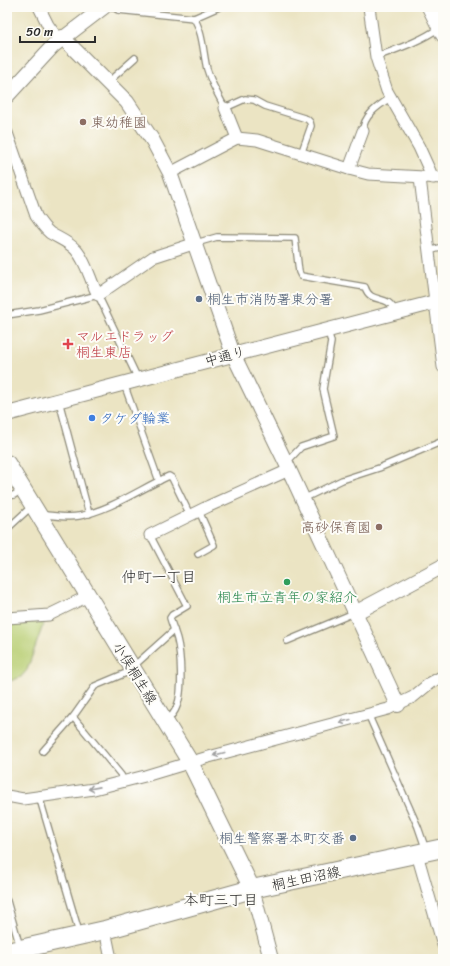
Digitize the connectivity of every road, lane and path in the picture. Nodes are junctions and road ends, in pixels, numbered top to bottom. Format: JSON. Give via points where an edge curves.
{"nodes":[{"id":1,"x":39,"y":7,"type":"edge"},
{"id":2,"x":113,"y":7,"type":"edge"},
{"id":3,"x":218,"y":7,"type":"edge"},
{"id":4,"x":369,"y":7,"type":"edge"},
{"id":5,"x":429,"y":7,"type":"edge"},
{"id":6,"x":99,"y":8,"type":"edge"},
{"id":7,"x":194,"y":18,"type":"junction"},
{"id":8,"x":442,"y":29,"type":"edge"},
{"id":9,"x":61,"y":39,"type":"junction"},
{"id":10,"x":376,"y":57,"type":"junction"},
{"id":11,"x":135,"y":58,"type":"dead end"},
{"id":12,"x":107,"y":82,"type":"junction"},
{"id":13,"x":7,"y":96,"type":"edge"},
{"id":14,"x":390,"y":98,"type":"junction"},
{"id":15,"x":225,"y":108,"type":"junction"},
{"id":16,"x":363,"y":131,"type":"joint"},
{"id":17,"x":7,"y":133,"type":"edge"},
{"id":18,"x":237,"y":138,"type":"junction"},
{"id":19,"x":301,"y":154,"type":"junction"},
{"id":20,"x":349,"y":169,"type":"junction"},
{"id":21,"x":170,"y":173,"type":"junction"},
{"id":22,"x":420,"y":178,"type":"junction"},
{"id":23,"x":438,"y":178,"type":"edge"},
{"id":24,"x":196,"y":243,"type":"junction"},
{"id":25,"x":443,"y":247,"type":"edge"},
{"id":26,"x":428,"y":251,"type":"junction"},
{"id":27,"x":98,"y":295,"type":"junction"},
{"id":28,"x":439,"y":301,"type":"edge"},
{"id":29,"x":395,"y":313,"type":"junction"},
{"id":30,"x":7,"y":315,"type":"edge"},
{"id":31,"x":328,"y":330,"type":"junction"},
{"id":32,"x":233,"y":354,"type":"junction"},
{"id":33,"x":443,"y":366,"type":"edge"},
{"id":34,"x":138,"y":380,"type":"junction"},
{"id":35,"x":124,"y":384,"type":"junction"},
{"id":36,"x":59,"y":401,"type":"junction"},
{"id":37,"x":7,"y":414,"type":"edge"},
{"id":38,"x":443,"y":442,"type":"edge"},
{"id":39,"x":7,"y":463,"type":"edge"},
{"id":40,"x":287,"y":466,"type":"junction"},
{"id":41,"x":159,"y":481,"type":"junction"},
{"id":42,"x":23,"y":489,"type":"junction"},
{"id":43,"x":7,"y":496,"type":"edge"},
{"id":44,"x":302,"y":500,"type":"junction"},
{"id":45,"x":36,"y":512,"type":"junction"},
{"id":46,"x":194,"y":513,"type":"junction"},
{"id":47,"x":89,"y":514,"type":"junction"},
{"id":48,"x":7,"y":529,"type":"edge"},
{"id":49,"x":150,"y":535,"type":"joint"},
{"id":50,"x":198,"y":554,"type":"dead end"},
{"id":51,"x":443,"y":566,"type":"edge"},
{"id":52,"x":88,"y":596,"type":"junction"},
{"id":53,"x":355,"y":613,"type":"junction"},
{"id":54,"x":7,"y":618,"type":"edge"},
{"id":55,"x":174,"y":630,"type":"junction"},
{"id":56,"x":287,"y":641,"type":"dead end"},
{"id":57,"x":132,"y":668,"type":"junction"},
{"id":58,"x":443,"y":676,"type":"edge"},
{"id":59,"x":398,"y":705,"type":"junction"},
{"id":60,"x":368,"y":714,"type":"junction"},
{"id":61,"x":73,"y":717,"type":"junction"},
{"id":62,"x":165,"y":722,"type":"junction"},
{"id":63,"x":43,"y":751,"type":"dead end"},
{"id":64,"x":190,"y":762,"type":"junction"},
{"id":65,"x":124,"y":781,"type":"junction"},
{"id":66,"x":7,"y":796,"type":"edge"},
{"id":67,"x":39,"y":796,"type":"junction"},
{"id":68,"x":429,"y":852,"type":"edge"},
{"id":69,"x":252,"y":890,"type":"junction"},
{"id":70,"x":7,"y":901,"type":"edge"},
{"id":71,"x":105,"y":930,"type":"junction"},
{"id":72,"x":80,"y":936,"type":"junction"},
{"id":73,"x":443,"y":945,"type":"edge"},
{"id":74,"x":14,"y":950,"type":"edge"},
{"id":75,"x":111,"y":959,"type":"edge"},
{"id":76,"x":271,"y":959,"type":"edge"}],
"edges":[{"from":1,"to":9,"type":"street","via":[[48,25]]},
{"from":2,"to":7,"type":"lane","via":[[118,10]]},
{"from":3,"to":7,"type":"lane"},
{"from":4,"to":10,"type":"street"},
{"from":5,"to":8,"type":"street"},
{"from":6,"to":9,"type":"street"},
{"from":7,"to":15,"type":"lane","via":[[210,76]]},
{"from":8,"to":10,"type":"lane"},
{"from":9,"to":12,"type":"street"},
{"from":9,"to":13,"type":"street"},
{"from":10,"to":14,"type":"street"},
{"from":11,"to":12,"type":"lane"},
{"from":12,"to":21,"type":"street","via":[[127,102],[153,141]]},
{"from":14,"to":16,"type":"lane","via":[[369,115]]},
{"from":14,"to":23,"type":"street"},
{"from":15,"to":18,"type":"street"},
{"from":15,"to":19,"type":"lane","via":[[245,99],[254,100],[307,119],[311,126]]},
{"from":16,"to":20,"type":"street"},
{"from":17,"to":27,"type":"street","via":[[36,216],[50,232],[64,239],[78,252]]},
{"from":18,"to":19,"type":"street","via":[[257,140]]},
{"from":18,"to":21,"type":"street"},
{"from":19,"to":20,"type":"street"},
{"from":20,"to":22,"type":"street","via":[[368,174]]},
{"from":21,"to":24,"type":"street"},
{"from":22,"to":23,"type":"street"},
{"from":22,"to":26,"type":"street"},
{"from":24,"to":27,"type":"street","via":[[153,257]]},
{"from":24,"to":29,"type":"lane","via":[[217,237],[295,238],[301,276],[365,287],[373,297],[392,304]]},
{"from":24,"to":32,"type":"street"},
{"from":25,"to":26,"type":"lane"},
{"from":26,"to":28,"type":"street"},
{"from":27,"to":30,"type":"lane"},
{"from":27,"to":34,"type":"lane"},
{"from":28,"to":29,"type":"street","name":"中通り"},
{"from":28,"to":33,"type":"street"},
{"from":29,"to":31,"type":"street","name":"中通り"},
{"from":31,"to":32,"type":"street","name":"中通り"},
{"from":31,"to":40,"type":"lane","via":[[331,342],[323,389],[334,436],[301,447]]},
{"from":32,"to":34,"type":"street","name":"中通り"},
{"from":32,"to":40,"type":"street"},
{"from":34,"to":35,"type":"street","name":"中通り"},
{"from":35,"to":36,"type":"street","name":"中通り"},
{"from":35,"to":41,"type":"lane"},
{"from":36,"to":37,"type":"street","name":"中通り"},
{"from":36,"to":47,"type":"lane"},
{"from":38,"to":44,"type":"lane","via":[[342,480]]},
{"from":39,"to":42,"type":"main road","name":"小俣桐生線"},
{"from":40,"to":44,"type":"street"},
{"from":40,"to":46,"type":"street"},
{"from":41,"to":46,"type":"lane","via":[[169,476],[172,478]]},
{"from":41,"to":47,"type":"lane"},
{"from":42,"to":43,"type":"lane"},
{"from":42,"to":45,"type":"main road","name":"小俣桐生線"},
{"from":44,"to":53,"type":"street"},
{"from":45,"to":47,"type":"lane","via":[[78,517]]},
{"from":45,"to":48,"type":"lane"},
{"from":45,"to":52,"type":"main road","name":"小俣桐生線"},
{"from":46,"to":49,"type":"street"},
{"from":46,"to":50,"type":"lane","via":[[214,546]]},
{"from":49,"to":55,"type":"lane","via":[[187,606],[170,618]]},
{"from":51,"to":53,"type":"street"},
{"from":52,"to":54,"type":"street","via":[[49,615]]},
{"from":52,"to":57,"type":"main road","name":"小俣桐生線"},
{"from":53,"to":56,"type":"lane"},
{"from":53,"to":59,"type":"street"},
{"from":55,"to":57,"type":"lane"},
{"from":55,"to":62,"type":"lane","via":[[179,658],[180,696],[177,707]]},
{"from":57,"to":61,"type":"lane","via":[[95,686]]},
{"from":57,"to":62,"type":"main road","name":"小俣桐生線"},
{"from":58,"to":59,"type":"street"},
{"from":59,"to":60,"type":"street"},
{"from":60,"to":64,"type":"street","one_way":true},
{"from":60,"to":68,"type":"lane"},
{"from":61,"to":63,"type":"lane"},
{"from":61,"to":65,"type":"lane"},
{"from":62,"to":64,"type":"main road","name":"小俣桐生線"},
{"from":64,"to":65,"type":"street"},
{"from":64,"to":69,"type":"main road","name":"小俣桐生線"},
{"from":65,"to":67,"type":"street","one_way":true,"via":[[94,789]]},
{"from":66,"to":67,"type":"street","via":[[23,799]]},
{"from":67,"to":72,"type":"lane"},
{"from":68,"to":69,"type":"main road","name":"桐生田沼線"},
{"from":68,"to":73,"type":"street"},
{"from":69,"to":71,"type":"main road","name":"桐生田沼線"},
{"from":69,"to":76,"type":"street"},
{"from":70,"to":74,"type":"lane"},
{"from":71,"to":72,"type":"main road","name":"桐生田沼線"},
{"from":71,"to":75,"type":"street"},
{"from":72,"to":74,"type":"main road","name":"桐生田沼線"}]}
